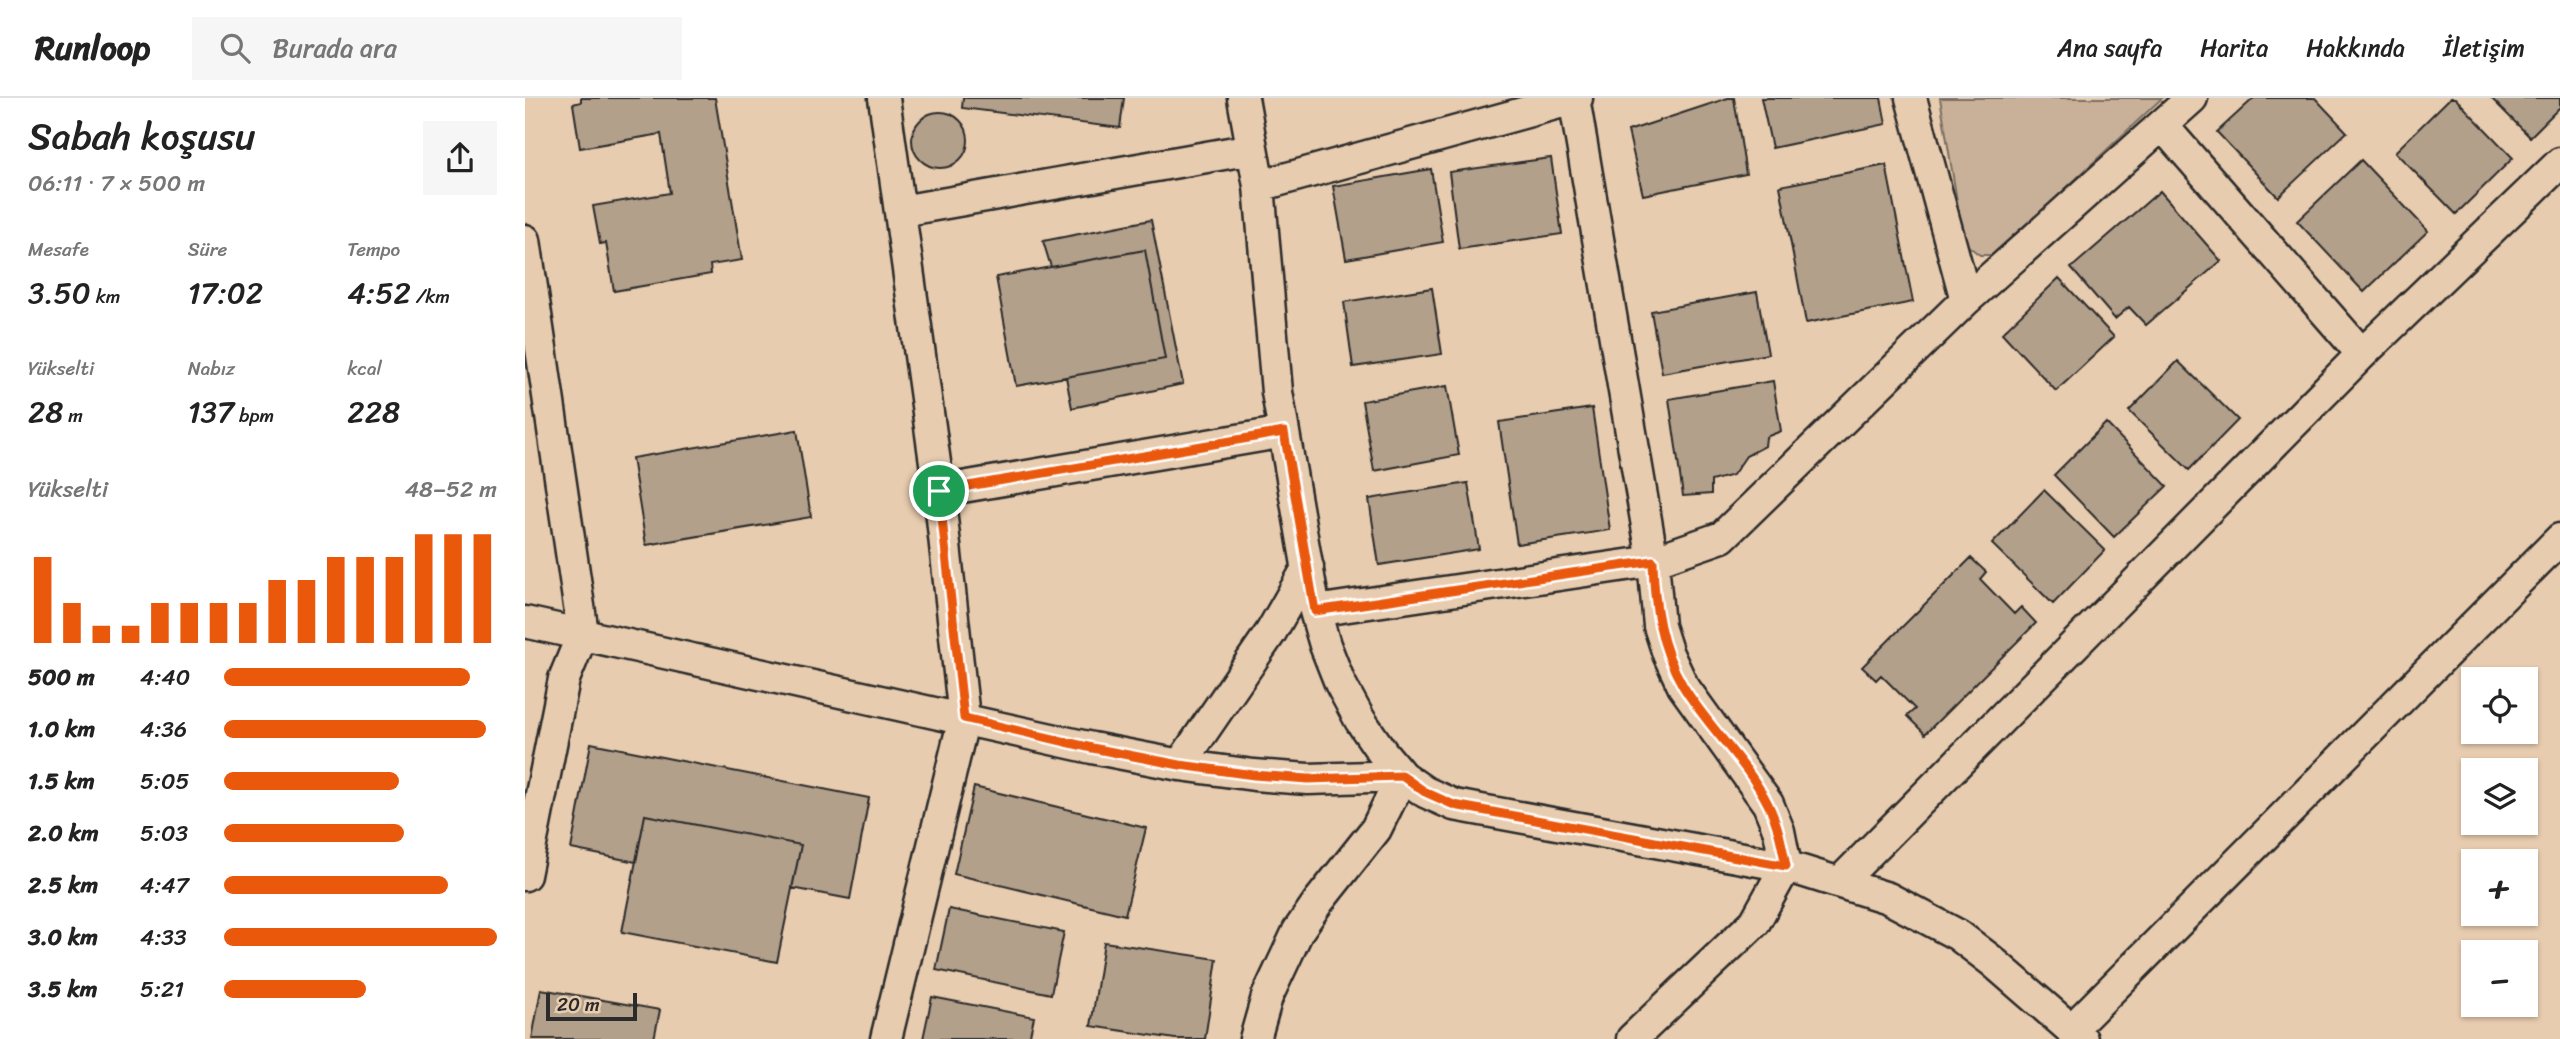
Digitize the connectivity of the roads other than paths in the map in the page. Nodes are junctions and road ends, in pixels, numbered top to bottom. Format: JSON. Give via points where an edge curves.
{"nodes":[{"id":1,"x":884,"y":98,"type":"edge"},
{"id":2,"x":1243,"y":98,"type":"edge"},
{"id":3,"x":1575,"y":98,"type":"edge"},
{"id":4,"x":1911,"y":98,"type":"edge"},
{"id":5,"x":2192,"y":98,"type":"edge"},
{"id":6,"x":2162,"y":125,"type":"junction"},
{"id":7,"x":1252,"y":149,"type":"junction"},
{"id":8,"x":2560,"y":163,"type":"edge"},
{"id":9,"x":1259,"y":186,"type":"junction"},
{"id":10,"x":901,"y":211,"type":"junction"},
{"id":11,"x":525,"y":240,"type":"edge"},
{"id":12,"x":1966,"y":300,"type":"junction"},
{"id":13,"x":2363,"y":354,"type":"junction"},
{"id":14,"x":1284,"y":432,"type":"junction"},
{"id":15,"x":939,"y":491,"type":"junction"},
{"id":16,"x":2560,"y":539,"type":"edge"},
{"id":17,"x":1653,"y":561,"type":"junction"},
{"id":18,"x":1308,"y":567,"type":"junction"},
{"id":19,"x":1315,"y":611,"type":"junction"},
{"id":20,"x":525,"y":622,"type":"edge"},
{"id":21,"x":583,"y":633,"type":"junction"},
{"id":22,"x":964,"y":718,"type":"junction"},
{"id":23,"x":1180,"y":765,"type":"junction"},
{"id":24,"x":1402,"y":776,"type":"junction"},
{"id":25,"x":1786,"y":866,"type":"junction"},
{"id":26,"x":525,"y":875,"type":"edge"},
{"id":27,"x":1841,"y":881,"type":"junction"},
{"id":28,"x":2077,"y":1034,"type":"edge"},
{"id":29,"x":886,"y":1039,"type":"edge"},
{"id":30,"x":1255,"y":1039,"type":"edge"},
{"id":31,"x":1632,"y":1039,"type":"edge"}],
"edges":[{"from":1,"to":10,"type":"street"},
{"from":2,"to":7,"type":"street"},
{"from":3,"to":9,"type":"street"},
{"from":3,"to":17,"type":"street"},
{"from":4,"to":12,"type":"street"},
{"from":5,"to":6,"type":"street"},
{"from":6,"to":12,"type":"street"},
{"from":6,"to":13,"type":"street"},
{"from":7,"to":9,"type":"street"},
{"from":7,"to":10,"type":"street"},
{"from":8,"to":13,"type":"street"},
{"from":9,"to":14,"type":"street"},
{"from":10,"to":15,"type":"street"},
{"from":11,"to":21,"type":"street"},
{"from":12,"to":17,"type":"street","via":[[1722,537]]},
{"from":13,"to":27,"type":"street"},
{"from":14,"to":15,"type":"street"},
{"from":14,"to":18,"type":"street"},
{"from":15,"to":22,"type":"street"},
{"from":16,"to":28,"type":"street"},
{"from":17,"to":19,"type":"street"},
{"from":17,"to":25,"type":"street","via":[[1659,626],[1668,654],[1683,686],[1768,804]]},
{"from":18,"to":19,"type":"street"},
{"from":18,"to":23,"type":"street"},
{"from":19,"to":24,"type":"street","via":[[1340,683],[1360,720]]},
{"from":20,"to":21,"type":"street"},
{"from":21,"to":22,"type":"street"},
{"from":21,"to":26,"type":"street","via":[[564,679]]},
{"from":22,"to":23,"type":"street"},
{"from":22,"to":29,"type":"street"},
{"from":23,"to":24,"type":"street","via":[[1308,779]]},
{"from":24,"to":25,"type":"street","via":[[1454,805]]},
{"from":24,"to":30,"type":"street","via":[[1376,829],[1298,931],[1267,997]]},
{"from":25,"to":27,"type":"street"},
{"from":25,"to":31,"type":"street","via":[[1755,922]]},
{"from":27,"to":28,"type":"street","via":[[1888,898],[1958,935]]}]}
